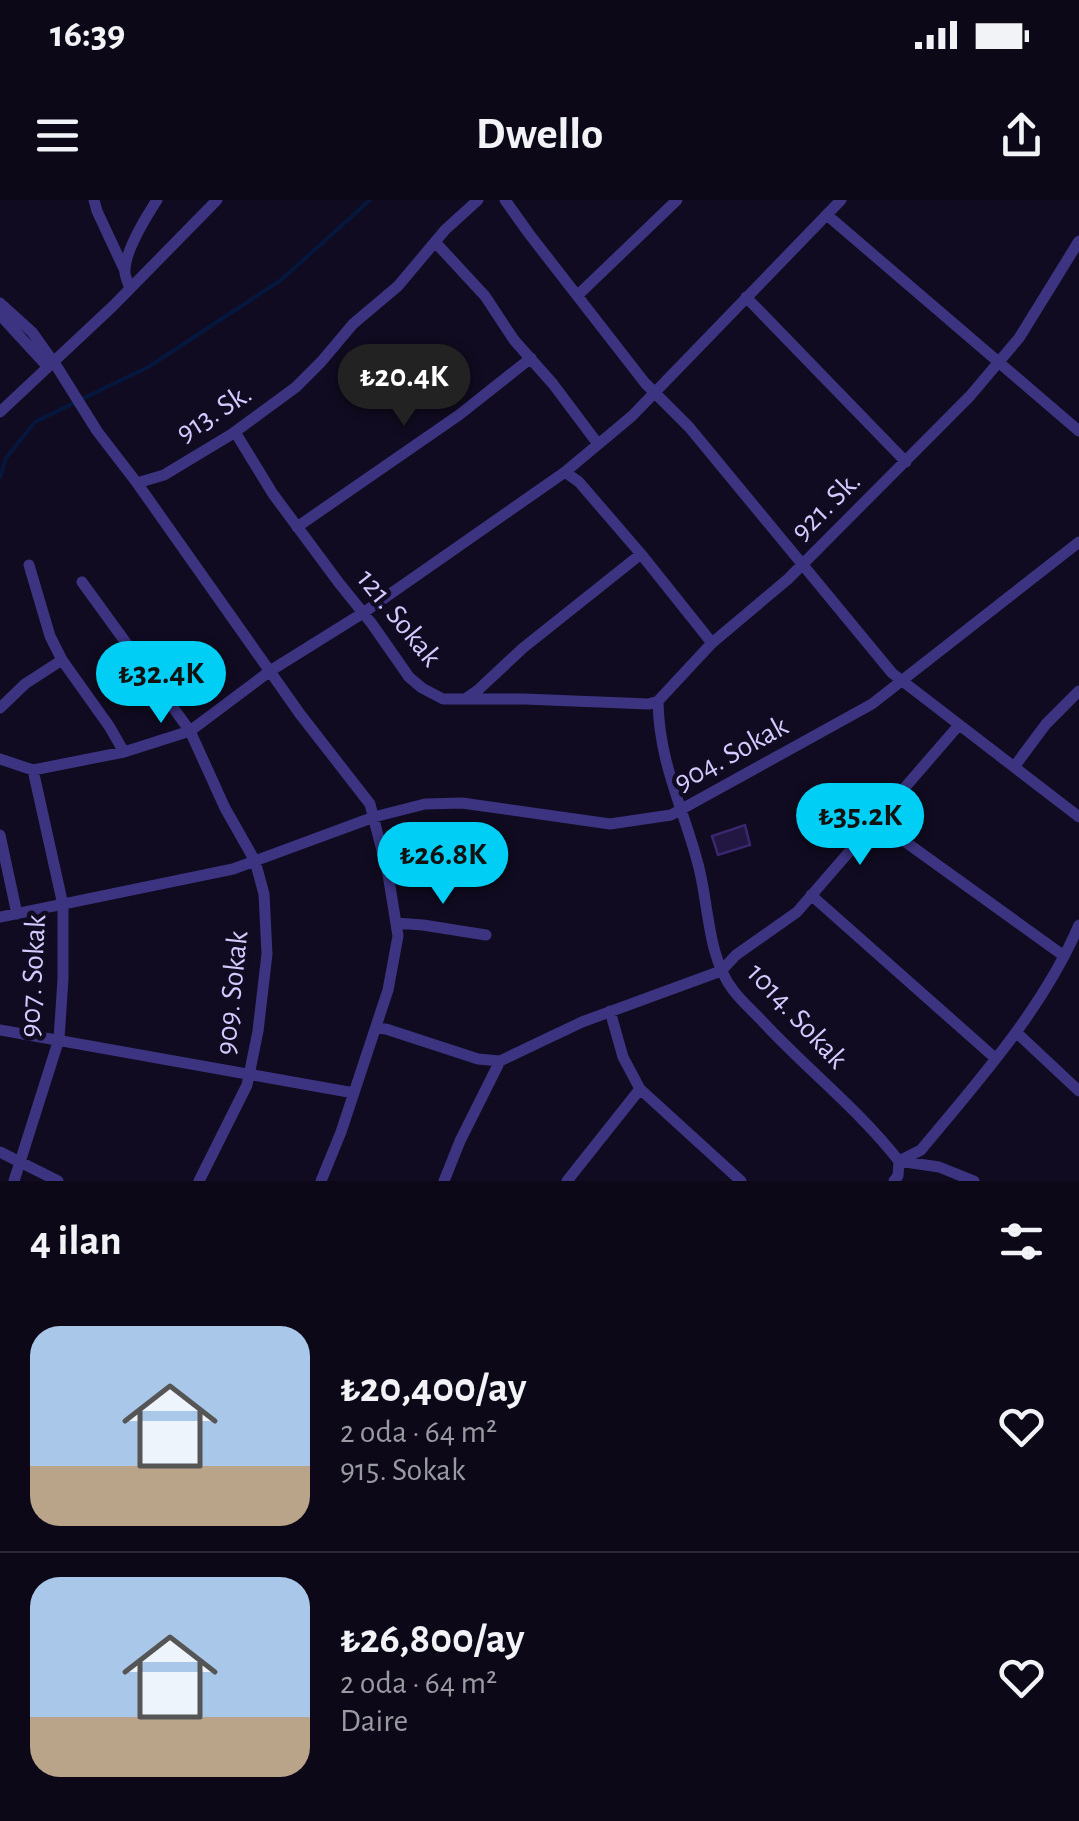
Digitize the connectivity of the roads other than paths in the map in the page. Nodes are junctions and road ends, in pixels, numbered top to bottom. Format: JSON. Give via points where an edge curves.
{"nodes":[{"id":1,"x":94,"y":200,"type":"edge"},
{"id":2,"x":157,"y":200,"type":"edge"},
{"id":3,"x":217,"y":200,"type":"edge"},
{"id":4,"x":478,"y":200,"type":"edge"},
{"id":5,"x":506,"y":200,"type":"edge"},
{"id":6,"x":676,"y":200,"type":"edge"},
{"id":7,"x":841,"y":200,"type":"edge"},
{"id":8,"x":826,"y":214,"type":"junction"},
{"id":9,"x":1079,"y":241,"type":"edge"},
{"id":10,"x":435,"y":242,"type":"junction"},
{"id":11,"x":125,"y":270,"type":"junction"},
{"id":12,"x":130,"y":288,"type":"junction"},
{"id":13,"x":578,"y":295,"type":"junction"},
{"id":14,"x":746,"y":297,"type":"junction"},
{"id":15,"x":0,"y":302,"type":"edge"},
{"id":16,"x":0,"y":315,"type":"edge"},
{"id":17,"x":531,"y":358,"type":"junction"},
{"id":18,"x":999,"y":362,"type":"junction"},
{"id":19,"x":50,"y":364,"type":"junction"},
{"id":20,"x":655,"y":391,"type":"junction"},
{"id":21,"x":0,"y":412,"type":"edge"},
{"id":22,"x":1076,"y":423,"type":"edge"},
{"id":23,"x":235,"y":432,"type":"junction"},
{"id":24,"x":598,"y":444,"type":"junction"},
{"id":25,"x":906,"y":462,"type":"junction"},
{"id":26,"x":565,"y":472,"type":"junction"},
{"id":27,"x":137,"y":483,"type":"junction"},
{"id":28,"x":297,"y":527,"type":"junction"},
{"id":29,"x":1079,"y":542,"type":"edge"},
{"id":30,"x":641,"y":554,"type":"junction"},
{"id":31,"x":29,"y":565,"type":"dead end"},
{"id":32,"x":802,"y":566,"type":"junction"},
{"id":33,"x":82,"y":582,"type":"dead end"},
{"id":34,"x":363,"y":613,"type":"junction"},
{"id":35,"x":712,"y":644,"type":"junction"},
{"id":36,"x":62,"y":660,"type":"junction"},
{"id":37,"x":270,"y":671,"type":"junction"},
{"id":38,"x":902,"y":680,"type":"junction"},
{"id":39,"x":1079,"y":691,"type":"edge"},
{"id":40,"x":464,"y":699,"type":"junction"},
{"id":41,"x":658,"y":700,"type":"junction"},
{"id":42,"x":0,"y":708,"type":"edge"},
{"id":43,"x":960,"y":725,"type":"junction"},
{"id":44,"x":190,"y":731,"type":"junction"},
{"id":45,"x":124,"y":752,"type":"junction"},
{"id":46,"x":0,"y":760,"type":"edge"},
{"id":47,"x":1014,"y":767,"type":"junction"},
{"id":48,"x":33,"y":770,"type":"junction"},
{"id":49,"x":680,"y":810,"type":"junction"},
{"id":50,"x":374,"y":817,"type":"junction"},
{"id":51,"x":1079,"y":817,"type":"edge"},
{"id":52,"x":875,"y":820,"type":"junction"},
{"id":53,"x":0,"y":835,"type":"edge"},
{"id":54,"x":255,"y":861,"type":"junction"},
{"id":55,"x":811,"y":895,"type":"junction"},
{"id":56,"x":62,"y":905,"type":"junction"},
{"id":57,"x":17,"y":914,"type":"junction"},
{"id":58,"x":0,"y":917,"type":"edge"},
{"id":59,"x":396,"y":923,"type":"junction"},
{"id":60,"x":1079,"y":925,"type":"edge"},
{"id":61,"x":486,"y":936,"type":"dead end"},
{"id":62,"x":1064,"y":956,"type":"junction"},
{"id":63,"x":721,"y":971,"type":"junction"},
{"id":64,"x":610,"y":1011,"type":"junction"},
{"id":65,"x":376,"y":1028,"type":"junction"},
{"id":66,"x":0,"y":1030,"type":"edge"},
{"id":67,"x":1016,"y":1032,"type":"junction"},
{"id":68,"x":60,"y":1039,"type":"junction"},
{"id":69,"x":995,"y":1058,"type":"junction"},
{"id":70,"x":500,"y":1061,"type":"junction"},
{"id":71,"x":249,"y":1075,"type":"junction"},
{"id":72,"x":640,"y":1090,"type":"junction"},
{"id":73,"x":1079,"y":1091,"type":"edge"},
{"id":74,"x":354,"y":1093,"type":"junction"},
{"id":75,"x":0,"y":1152,"type":"edge"},
{"id":76,"x":21,"y":1160,"type":"junction"},
{"id":77,"x":899,"y":1161,"type":"junction"},
{"id":78,"x":896,"y":1179,"type":"edge"},
{"id":79,"x":14,"y":1181,"type":"edge"},
{"id":80,"x":58,"y":1181,"type":"edge"},
{"id":81,"x":199,"y":1181,"type":"edge"},
{"id":82,"x":321,"y":1181,"type":"edge"},
{"id":83,"x":444,"y":1181,"type":"edge"},
{"id":84,"x":567,"y":1181,"type":"edge"},
{"id":85,"x":741,"y":1181,"type":"edge"},
{"id":86,"x":974,"y":1181,"type":"edge"}],
"edges":[{"from":1,"to":11,"type":"street"},
{"from":2,"to":11,"type":"street"},
{"from":3,"to":12,"type":"street"},
{"from":4,"to":10,"type":"street","name":"913. Sk."},
{"from":5,"to":13,"type":"street"},
{"from":6,"to":13,"type":"street"},
{"from":7,"to":8,"type":"street"},
{"from":8,"to":14,"type":"street"},
{"from":8,"to":18,"type":"street"},
{"from":9,"to":18,"type":"street","name":"921. Sk."},
{"from":10,"to":17,"type":"street"},
{"from":10,"to":23,"type":"street","name":"913. Sk.","via":[[309,374]]},
{"from":11,"to":12,"type":"street"},
{"from":12,"to":19,"type":"street"},
{"from":13,"to":20,"type":"street"},
{"from":14,"to":20,"type":"street"},
{"from":14,"to":25,"type":"street"},
{"from":15,"to":19,"type":"street","via":[[32,332]]},
{"from":16,"to":19,"type":"street"},
{"from":17,"to":24,"type":"street"},
{"from":17,"to":28,"type":"street"},
{"from":18,"to":22,"type":"street"},
{"from":18,"to":25,"type":"street","name":"921. Sk."},
{"from":19,"to":21,"type":"street"},
{"from":19,"to":27,"type":"street"},
{"from":20,"to":24,"type":"street"},
{"from":20,"to":32,"type":"street"},
{"from":23,"to":27,"type":"street","name":"913. Sk.","via":[[164,475]]},
{"from":23,"to":28,"type":"street","name":"121. Sokak"},
{"from":24,"to":26,"type":"street"},
{"from":25,"to":32,"type":"street","name":"921. Sk."},
{"from":26,"to":30,"type":"street"},
{"from":26,"to":34,"type":"street"},
{"from":27,"to":37,"type":"street"},
{"from":28,"to":34,"type":"street","name":"121. Sokak"},
{"from":29,"to":38,"type":"street","name":"904. Sokak"},
{"from":30,"to":35,"type":"street"},
{"from":30,"to":40,"type":"street"},
{"from":31,"to":36,"type":"street"},
{"from":32,"to":35,"type":"street","name":"921. Sk."},
{"from":32,"to":38,"type":"street"},
{"from":33,"to":44,"type":"street","name":"909. Sokak"},
{"from":34,"to":37,"type":"street"},
{"from":34,"to":40,"type":"street","name":"121. Sokak","via":[[409,677],[443,699]]},
{"from":35,"to":41,"type":"street","name":"921. Sk."},
{"from":36,"to":42,"type":"street"},
{"from":36,"to":45,"type":"street"},
{"from":37,"to":44,"type":"street"},
{"from":37,"to":50,"type":"street"},
{"from":38,"to":43,"type":"street"},
{"from":38,"to":49,"type":"street","name":"904. Sokak","via":[[872,704]]},
{"from":39,"to":47,"type":"street"},
{"from":40,"to":41,"type":"street","name":"121. Sokak"},
{"from":41,"to":49,"type":"street"},
{"from":43,"to":47,"type":"street"},
{"from":43,"to":52,"type":"street"},
{"from":44,"to":45,"type":"street"},
{"from":44,"to":54,"type":"street","name":"909. Sokak"},
{"from":45,"to":48,"type":"street"},
{"from":46,"to":48,"type":"street"},
{"from":47,"to":51,"type":"street"},
{"from":48,"to":56,"type":"street","name":"907. Sokak"},
{"from":49,"to":50,"type":"street","name":"904. Sokak","via":[[610,824],[462,802]]},
{"from":49,"to":63,"type":"street","name":"1014. Sokak"},
{"from":50,"to":54,"type":"street","name":"904. Sokak"},
{"from":50,"to":59,"type":"street"},
{"from":52,"to":55,"type":"street"},
{"from":52,"to":62,"type":"street"},
{"from":53,"to":57,"type":"street"},
{"from":54,"to":56,"type":"street","name":"904. Sokak"},
{"from":54,"to":71,"type":"street","name":"909. Sokak","via":[[264,894],[266,954]]},
{"from":55,"to":63,"type":"street"},
{"from":55,"to":69,"type":"street"},
{"from":56,"to":57,"type":"street","name":"904. Sokak"},
{"from":56,"to":68,"type":"street","name":"907. Sokak"},
{"from":57,"to":58,"type":"street","name":"904. Sokak"},
{"from":59,"to":61,"type":"street"},
{"from":59,"to":65,"type":"street"},
{"from":60,"to":62,"type":"street"},
{"from":62,"to":67,"type":"street"},
{"from":63,"to":64,"type":"street"},
{"from":63,"to":77,"type":"street","name":"1014. Sokak"},
{"from":64,"to":70,"type":"street"},
{"from":64,"to":72,"type":"street","via":[[622,1058]]},
{"from":65,"to":70,"type":"street"},
{"from":65,"to":74,"type":"street"},
{"from":66,"to":68,"type":"street"},
{"from":67,"to":69,"type":"street"},
{"from":67,"to":73,"type":"street"},
{"from":68,"to":71,"type":"street"},
{"from":68,"to":76,"type":"street","name":"907. Sokak"},
{"from":69,"to":77,"type":"street","via":[[921,1150]]},
{"from":70,"to":83,"type":"street"},
{"from":71,"to":74,"type":"street"},
{"from":71,"to":81,"type":"street","name":"909. Sokak"},
{"from":72,"to":84,"type":"street"},
{"from":72,"to":85,"type":"street","via":[[724,1173]]},
{"from":74,"to":82,"type":"street"},
{"from":75,"to":76,"type":"street"},
{"from":76,"to":79,"type":"street","name":"907. Sokak"},
{"from":76,"to":80,"type":"street"},
{"from":77,"to":78,"type":"street"},
{"from":77,"to":86,"type":"street"}]}
